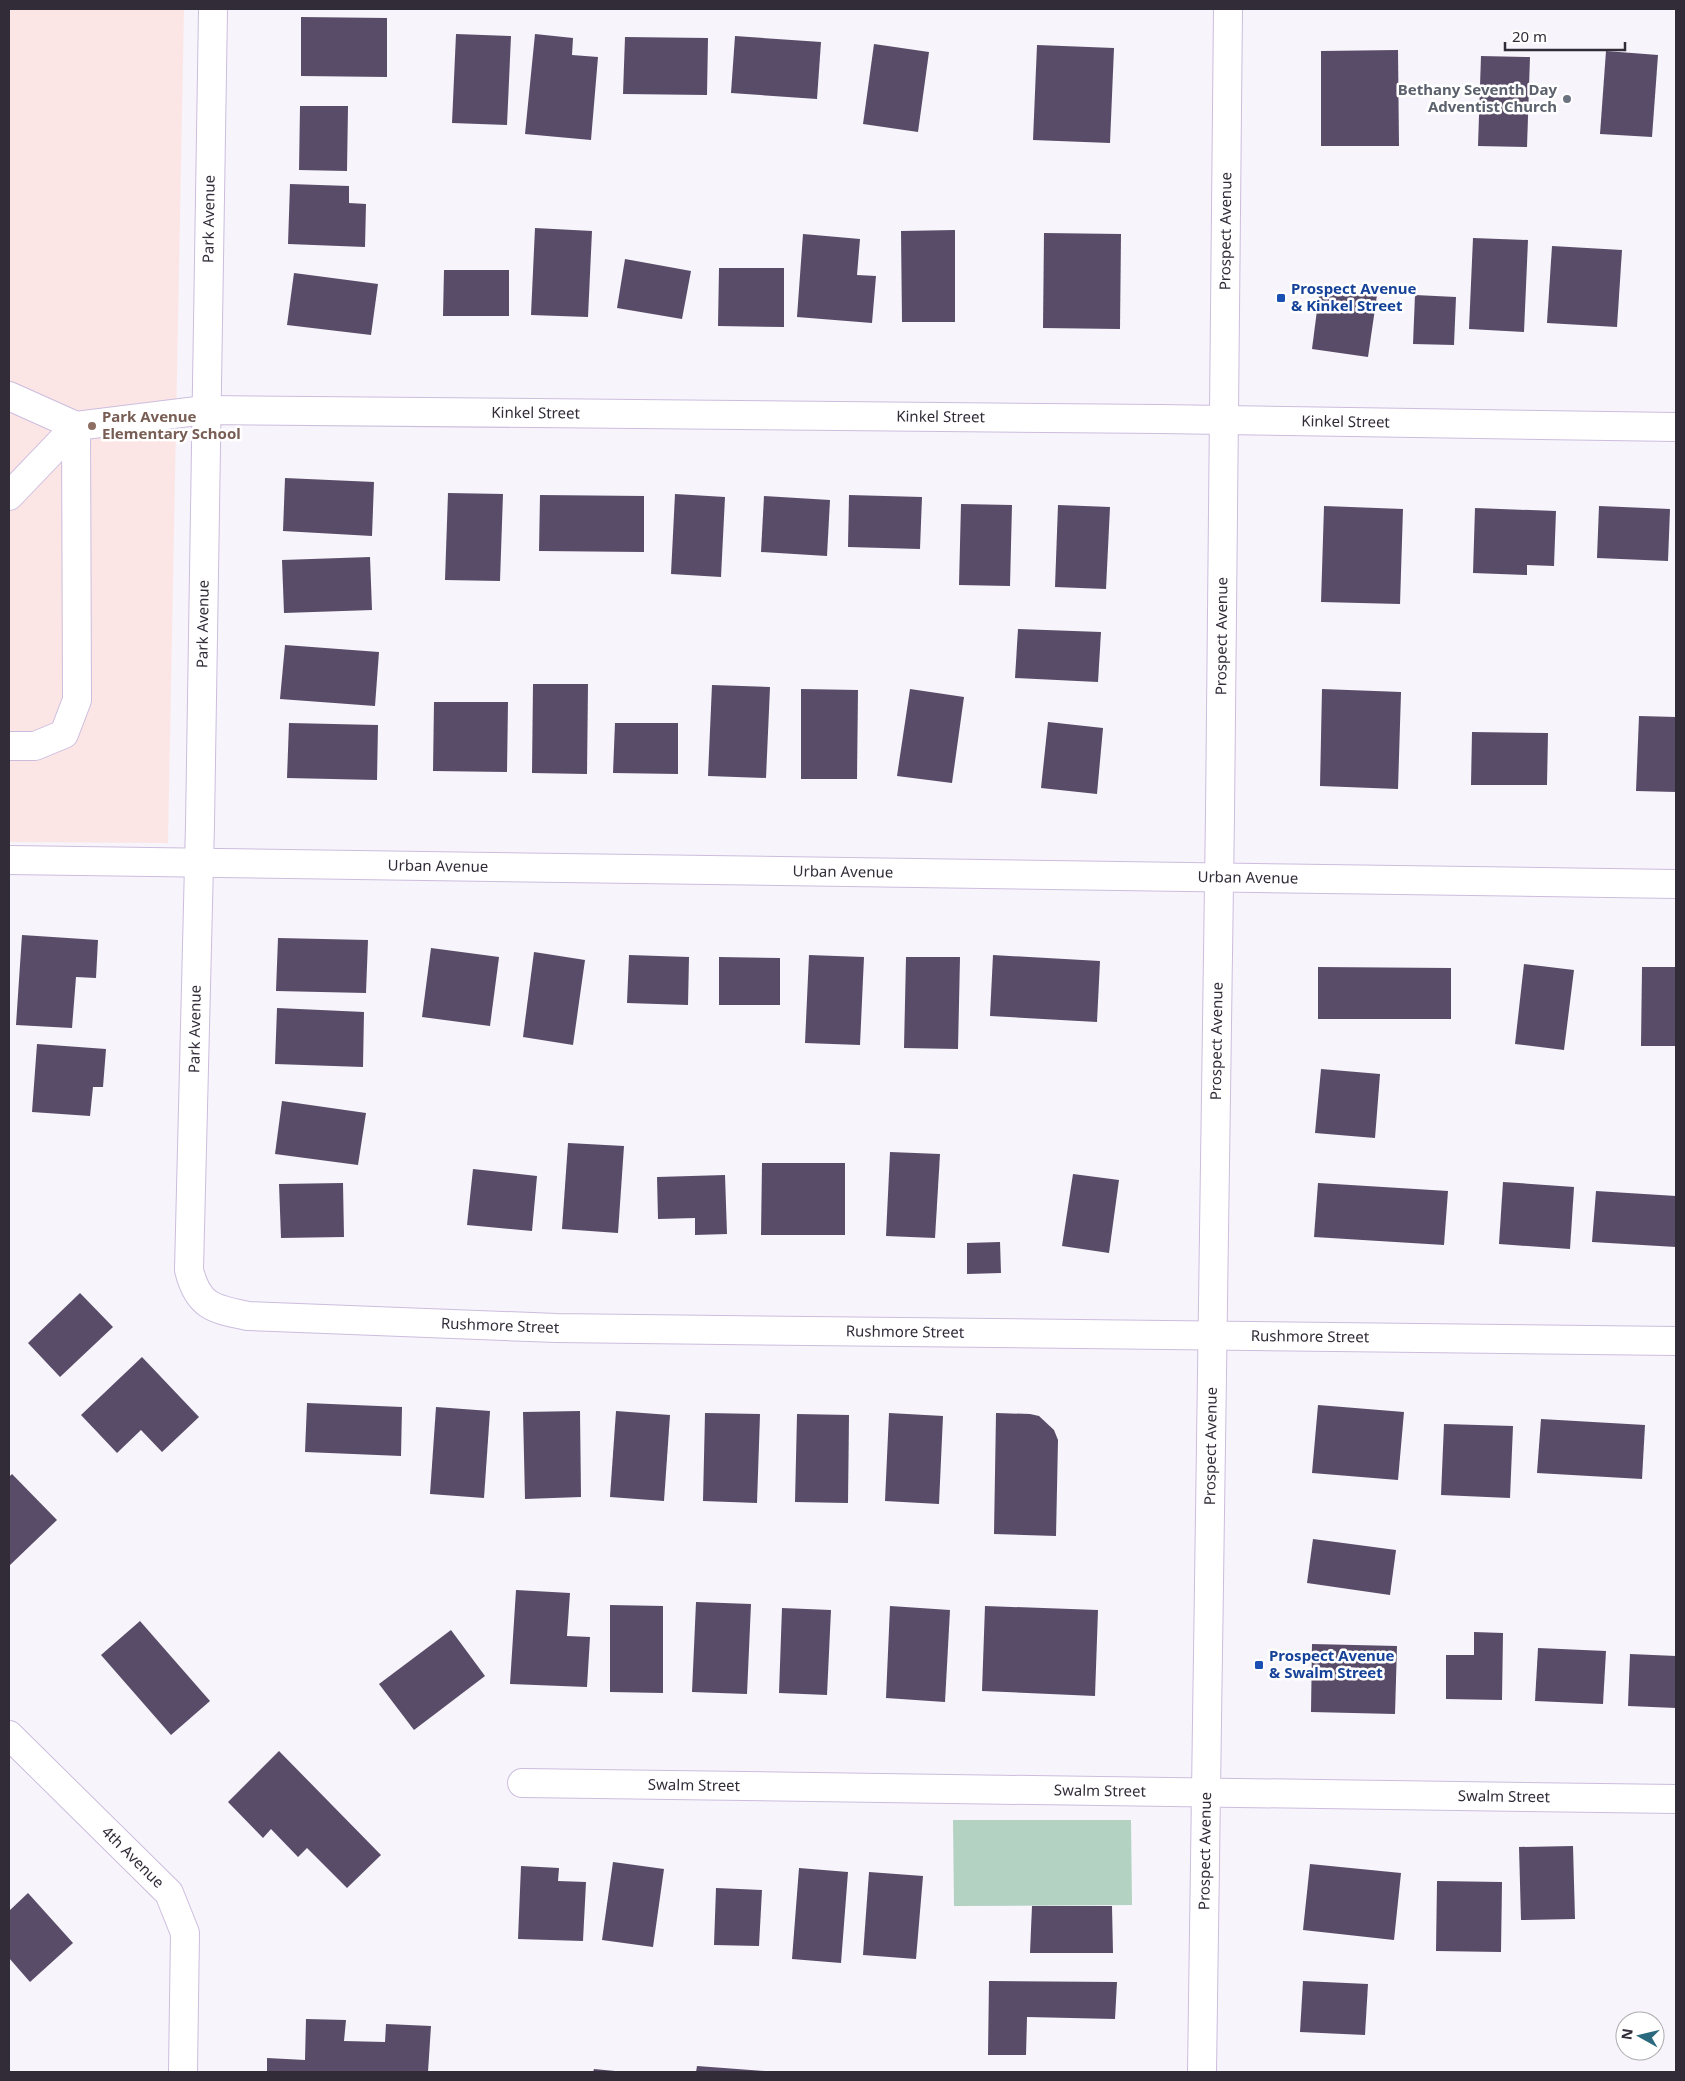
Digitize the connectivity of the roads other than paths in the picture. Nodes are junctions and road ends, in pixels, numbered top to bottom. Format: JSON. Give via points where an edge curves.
{"nodes":[{"id":1,"x":212,"y":9,"type":"edge"},
{"id":2,"x":1228,"y":9,"type":"edge"},
{"id":3,"x":9,"y":396,"type":"edge"},
{"id":4,"x":205,"y":410,"type":"junction"},
{"id":5,"x":1224,"y":420,"type":"junction"},
{"id":6,"x":76,"y":426,"type":"junction"},
{"id":7,"x":1676,"y":426,"type":"edge"},
{"id":8,"x":9,"y":496,"type":"edge"},
{"id":9,"x":9,"y":746,"type":"edge"},
{"id":10,"x":9,"y":860,"type":"edge"},
{"id":11,"x":200,"y":863,"type":"junction"},
{"id":12,"x":1219,"y":878,"type":"junction"},
{"id":13,"x":1676,"y":884,"type":"edge"},
{"id":14,"x":190,"y":1239,"type":"joint"},
{"id":15,"x":1213,"y":1335,"type":"junction"},
{"id":16,"x":1676,"y":1341,"type":"edge"},
{"id":17,"x":9,"y":1735,"type":"edge"},
{"id":18,"x":522,"y":1783,"type":"dead end"},
{"id":19,"x":1206,"y":1792,"type":"junction"},
{"id":20,"x":1676,"y":1799,"type":"edge"},
{"id":21,"x":183,"y":2072,"type":"edge"},
{"id":22,"x":1202,"y":2072,"type":"edge"}],
"edges":[{"from":1,"to":4,"type":"street","name":"Park Avenue"},
{"from":2,"to":5,"type":"street","name":"Prospect Avenue"},
{"from":3,"to":6,"type":"street"},
{"from":4,"to":5,"type":"street","name":"Kinkel Street"},
{"from":4,"to":6,"type":"street","name":"Kinkel Street"},
{"from":4,"to":11,"type":"street","name":"Park Avenue"},
{"from":5,"to":7,"type":"street","name":"Kinkel Street"},
{"from":5,"to":12,"type":"street","name":"Prospect Avenue"},
{"from":6,"to":8,"type":"street"},
{"from":6,"to":9,"type":"street","via":[[78,700],[64,734],[35,746]]},
{"from":10,"to":11,"type":"street","name":"Urban Avenue"},
{"from":11,"to":12,"type":"street","name":"Urban Avenue"},
{"from":11,"to":14,"type":"street","name":"Park Avenue"},
{"from":12,"to":13,"type":"street","name":"Urban Avenue"},
{"from":12,"to":15,"type":"street","name":"Prospect Avenue"},
{"from":14,"to":15,"type":"street","name":"Rushmore Street","via":[[189,1270],[201,1299],[221,1310],[248,1316],[556,1328]]},
{"from":15,"to":16,"type":"street","name":"Rushmore Street"},
{"from":15,"to":19,"type":"street","name":"Prospect Avenue"},
{"from":17,"to":21,"type":"street","name":"4th Avenue","via":[[168,1893],[185,1933]]},
{"from":18,"to":19,"type":"street","name":"Swalm Street"},
{"from":19,"to":20,"type":"street","name":"Swalm Street"},
{"from":19,"to":22,"type":"street","name":"Prospect Avenue"}]}
